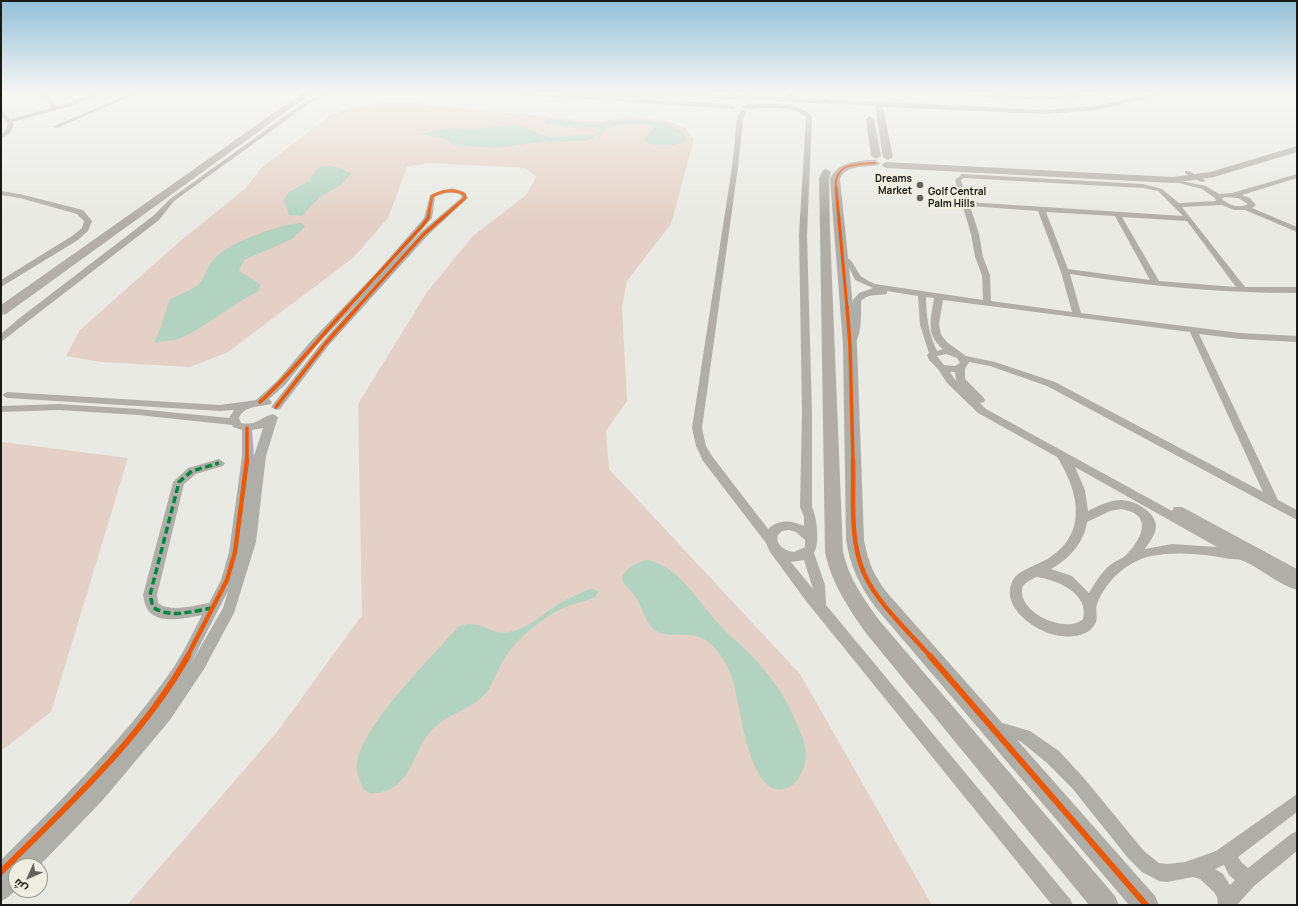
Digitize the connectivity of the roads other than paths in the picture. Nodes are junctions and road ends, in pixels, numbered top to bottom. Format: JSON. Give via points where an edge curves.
{"nodes":[{"id":1,"x":242,"y":135,"type":"edge"},
{"id":2,"x":248,"y":135,"type":"edge"},
{"id":3,"x":262,"y":135,"type":"edge"},
{"id":4,"x":740,"y":135,"type":"edge"},
{"id":5,"x":808,"y":135,"type":"edge"},
{"id":6,"x":876,"y":135,"type":"edge"},
{"id":7,"x":881,"y":135,"type":"edge"},
{"id":8,"x":1297,"y":143,"type":"edge"},
{"id":9,"x":1297,"y":149,"type":"edge"},
{"id":10,"x":882,"y":160,"type":"junction"},
{"id":11,"x":959,"y":167,"type":"junction"},
{"id":12,"x":1187,"y":172,"type":"junction"},
{"id":13,"x":1297,"y":176,"type":"edge"},
{"id":14,"x":1197,"y":178,"type":"junction"},
{"id":15,"x":1173,"y":180,"type":"junction"},
{"id":16,"x":1297,"y":181,"type":"edge"},
{"id":17,"x":1,"y":193,"type":"edge"},
{"id":18,"x":1231,"y":195,"type":"junction"},
{"id":19,"x":1219,"y":196,"type":"junction"},
{"id":20,"x":1244,"y":198,"type":"junction"},
{"id":21,"x":966,"y":204,"type":"junction"},
{"id":22,"x":1224,"y":204,"type":"junction"},
{"id":23,"x":1177,"y":205,"type":"junction"},
{"id":24,"x":1249,"y":207,"type":"junction"},
{"id":25,"x":1040,"y":209,"type":"junction"},
{"id":26,"x":1117,"y":214,"type":"junction"},
{"id":27,"x":1189,"y":219,"type":"junction"},
{"id":28,"x":1297,"y":226,"type":"edge"},
{"id":29,"x":1297,"y":230,"type":"edge"},
{"id":30,"x":832,"y":234,"type":"junction"},
{"id":31,"x":841,"y":258,"type":"junction"},
{"id":32,"x":1065,"y":271,"type":"junction"},
{"id":33,"x":383,"y":275,"type":"junction"},
{"id":34,"x":1156,"y":283,"type":"junction"},
{"id":35,"x":1,"y":284,"type":"edge"},
{"id":36,"x":873,"y":288,"type":"junction"},
{"id":37,"x":1243,"y":290,"type":"junction"},
{"id":38,"x":1297,"y":290,"type":"edge"},
{"id":39,"x":922,"y":296,"type":"junction"},
{"id":40,"x":942,"y":298,"type":"junction"},
{"id":41,"x":987,"y":304,"type":"junction"},
{"id":42,"x":1,"y":305,"type":"edge"},
{"id":43,"x":1,"y":311,"type":"edge"},
{"id":44,"x":1077,"y":315,"type":"junction"},
{"id":45,"x":1193,"y":330,"type":"junction"},
{"id":46,"x":2,"y":337,"type":"edge"},
{"id":47,"x":1297,"y":338,"type":"edge"},
{"id":48,"x":828,"y":342,"type":"junction"},
{"id":49,"x":850,"y":345,"type":"junction"},
{"id":50,"x":934,"y":354,"type":"junction"},
{"id":51,"x":960,"y":360,"type":"junction"},
{"id":52,"x":942,"y":368,"type":"junction"},
{"id":53,"x":4,"y":394,"type":"edge"},
{"id":54,"x":68,"y":400,"type":"junction"},
{"id":55,"x":260,"y":402,"type":"junction"},
{"id":56,"x":1,"y":406,"type":"edge"},
{"id":57,"x":246,"y":406,"type":"junction"},
{"id":58,"x":59,"y":407,"type":"junction"},
{"id":59,"x":1,"y":409,"type":"edge"},
{"id":60,"x":274,"y":413,"type":"junction"},
{"id":61,"x":241,"y":425,"type":"junction"},
{"id":62,"x":1060,"y":453,"type":"junction"},
{"id":63,"x":219,"y":463,"type":"dead end"},
{"id":64,"x":1273,"y":501,"type":"junction"},
{"id":65,"x":806,"y":508,"type":"junction"},
{"id":66,"x":1297,"y":515,"type":"edge"},
{"id":67,"x":1082,"y":519,"type":"junction"},
{"id":68,"x":796,"y":526,"type":"junction"},
{"id":69,"x":810,"y":536,"type":"junction"},
{"id":70,"x":773,"y":539,"type":"junction"},
{"id":71,"x":808,"y":553,"type":"junction"},
{"id":72,"x":1132,"y":557,"type":"junction"},
{"id":73,"x":1249,"y":558,"type":"junction"},
{"id":74,"x":1034,"y":572,"type":"junction"},
{"id":75,"x":1297,"y":575,"type":"edge"},
{"id":76,"x":1297,"y":585,"type":"edge"},
{"id":77,"x":819,"y":605,"type":"junction"},
{"id":78,"x":1090,"y":605,"type":"junction"},
{"id":79,"x":212,"y":608,"type":"junction"},
{"id":80,"x":991,"y":726,"type":"junction"},
{"id":81,"x":91,"y":791,"type":"junction"},
{"id":82,"x":1297,"y":802,"type":"edge"},
{"id":83,"x":1297,"y":840,"type":"edge"},
{"id":84,"x":1229,"y":853,"type":"junction"},
{"id":85,"x":34,"y":858,"type":"edge"},
{"id":86,"x":1194,"y":869,"type":"junction"},
{"id":87,"x":6,"y":871,"type":"edge"},
{"id":88,"x":1250,"y":878,"type":"junction"},
{"id":89,"x":1,"y":892,"type":"edge"},
{"id":90,"x":1227,"y":904,"type":"edge"},
{"id":91,"x":1064,"y":905,"type":"edge"},
{"id":92,"x":1106,"y":905,"type":"edge"},
{"id":93,"x":1146,"y":905,"type":"edge"}],
"edges":[{"from":1,"to":42,"type":"main road"},
{"from":2,"to":43,"type":"main road"},
{"from":3,"to":46,"type":"street","via":[[172,200],[156,218]]},
{"from":4,"to":70,"type":"street","via":[[697,428],[707,458],[753,518]]},
{"from":5,"to":65,"type":"street","via":[[803,234],[808,413]]},
{"from":6,"to":10,"type":"street"},
{"from":7,"to":10,"type":"street"},
{"from":8,"to":12,"type":"street"},
{"from":9,"to":14,"type":"street"},
{"from":10,"to":11,"type":"street"},
{"from":10,"to":30,"type":"street","via":[[845,168],[836,175]]},
{"from":11,"to":12,"type":"street","via":[[1135,175]]},
{"from":11,"to":15,"type":"street"},
{"from":12,"to":14,"type":"street"},
{"from":13,"to":18,"type":"street"},
{"from":14,"to":15,"type":"street"},
{"from":14,"to":18,"type":"street"},
{"from":15,"to":19,"type":"street","via":[[1204,187]]},
{"from":16,"to":20,"type":"street"},
{"from":17,"to":35,"type":"street","via":[[80,212],[88,221],[85,229],[75,238]]},
{"from":18,"to":19,"type":"street"},
{"from":18,"to":20,"type":"street"},
{"from":19,"to":22,"type":"street","via":[[1218,199]]},
{"from":20,"to":24,"type":"street","via":[[1252,203]]},
{"from":21,"to":23,"type":"street","via":[[958,180],[968,176],[1148,186],[1160,190]]},
{"from":21,"to":25,"type":"street"},
{"from":21,"to":41,"type":"street","via":[[986,275]]},
{"from":22,"to":23,"type":"street"},
{"from":22,"to":24,"type":"street"},
{"from":23,"to":27,"type":"street"},
{"from":24,"to":28,"type":"street"},
{"from":24,"to":29,"type":"street"},
{"from":25,"to":26,"type":"street"},
{"from":25,"to":32,"type":"street"},
{"from":26,"to":27,"type":"street"},
{"from":26,"to":34,"type":"street"},
{"from":27,"to":37,"type":"street"},
{"from":30,"to":31,"type":"street"},
{"from":30,"to":48,"type":"street"},
{"from":31,"to":36,"type":"street","via":[[851,264],[858,278]]},
{"from":31,"to":49,"type":"street"},
{"from":32,"to":34,"type":"street"},
{"from":32,"to":44,"type":"street"},
{"from":33,"to":33,"type":"street","via":[[465,198],[464,194],[447,191],[432,196],[428,218]]},
{"from":33,"to":55,"type":"street","via":[[314,343],[282,383]]},
{"from":33,"to":60,"type":"street","via":[[326,343]]},
{"from":34,"to":37,"type":"street"},
{"from":36,"to":39,"type":"street"},
{"from":36,"to":49,"type":"street","via":[[871,293],[862,295],[857,300],[857,327]]},
{"from":37,"to":38,"type":"street"},
{"from":39,"to":40,"type":"street"},
{"from":39,"to":50,"type":"street","via":[[926,338]]},
{"from":40,"to":41,"type":"street"},
{"from":40,"to":51,"type":"street","via":[[936,311],[935,330],[939,340]]},
{"from":41,"to":44,"type":"street"},
{"from":44,"to":45,"type":"street"},
{"from":45,"to":47,"type":"street","via":[[1240,336]]},
{"from":45,"to":64,"type":"street"},
{"from":48,"to":49,"type":"street"},
{"from":48,"to":92,"type":"street","via":[[834,552],[843,584],[872,626]]},
{"from":49,"to":80,"type":"street","via":[[855,540],[861,570],[870,586]]},
{"from":50,"to":51,"type":"street","via":[[945,351]]},
{"from":50,"to":52,"type":"street","via":[[933,359]]},
{"from":51,"to":52,"type":"street"},
{"from":51,"to":64,"type":"street","via":[[992,364],[1051,384]]},
{"from":51,"to":75,"type":"street","via":[[960,380],[989,407]]},
{"from":52,"to":62,"type":"street","via":[[955,386],[982,411]]},
{"from":53,"to":54,"type":"street"},
{"from":53,"to":56,"type":"street","via":[[5,402]]},
{"from":54,"to":57,"type":"street","via":[[220,408]]},
{"from":54,"to":58,"type":"street"},
{"from":55,"to":57,"type":"street"},
{"from":55,"to":60,"type":"street","via":[[270,402]]},
{"from":57,"to":61,"type":"street","via":[[236,413]]},
{"from":58,"to":59,"type":"street"},
{"from":58,"to":61,"type":"street","via":[[138,412]]},
{"from":60,"to":61,"type":"street","via":[[260,425]]},
{"from":60,"to":81,"type":"street","via":[[260,456],[250,542],[229,609],[199,664],[165,715]]},
{"from":61,"to":79,"type":"street","via":[[248,456],[235,552],[227,580]]},
{"from":62,"to":67,"type":"street","via":[[1078,486]]},
{"from":62,"to":73,"type":"street"},
{"from":63,"to":79,"type":"street","via":[[192,472],[179,482],[150,595],[152,606],[165,614]]},
{"from":64,"to":66,"type":"street"},
{"from":65,"to":68,"type":"street"},
{"from":65,"to":69,"type":"street","via":[[810,516]]},
{"from":67,"to":72,"type":"street","via":[[1110,505],[1118,504],[1137,510],[1145,516],[1150,529]]},
{"from":67,"to":74,"type":"street","via":[[1078,536],[1068,550]]},
{"from":68,"to":69,"type":"street"},
{"from":68,"to":70,"type":"street","via":[[783,526]]},
{"from":69,"to":71,"type":"street","via":[[812,543]]},
{"from":70,"to":71,"type":"street","via":[[791,557]]},
{"from":70,"to":77,"type":"street"},
{"from":71,"to":77,"type":"street","via":[[814,565],[821,595]]},
{"from":72,"to":73,"type":"street","via":[[1150,551],[1192,548]]},
{"from":72,"to":78,"type":"street","via":[[1117,565],[1105,576],[1095,589]]},
{"from":73,"to":76,"type":"street"},
{"from":74,"to":78,"type":"street","via":[[1067,581],[1081,592]]},
{"from":74,"to":78,"type":"street","via":[[1019,580],[1016,596],[1024,610],[1038,622],[1062,631],[1083,628],[1089,622]]},
{"from":77,"to":91,"type":"street"},
{"from":79,"to":81,"type":"street","via":[[176,675]]},
{"from":80,"to":86,"type":"street","via":[[1024,736],[1069,772],[1142,860],[1160,872]]},
{"from":80,"to":93,"type":"street"},
{"from":81,"to":85,"type":"street"},
{"from":81,"to":87,"type":"street"},
{"from":82,"to":84,"type":"street"},
{"from":83,"to":88,"type":"street"},
{"from":84,"to":86,"type":"street"},
{"from":84,"to":88,"type":"street","via":[[1232,866]]},
{"from":86,"to":90,"type":"street","via":[[1217,880]]},
{"from":87,"to":89,"type":"street"},
{"from":88,"to":90,"type":"street"}]}
